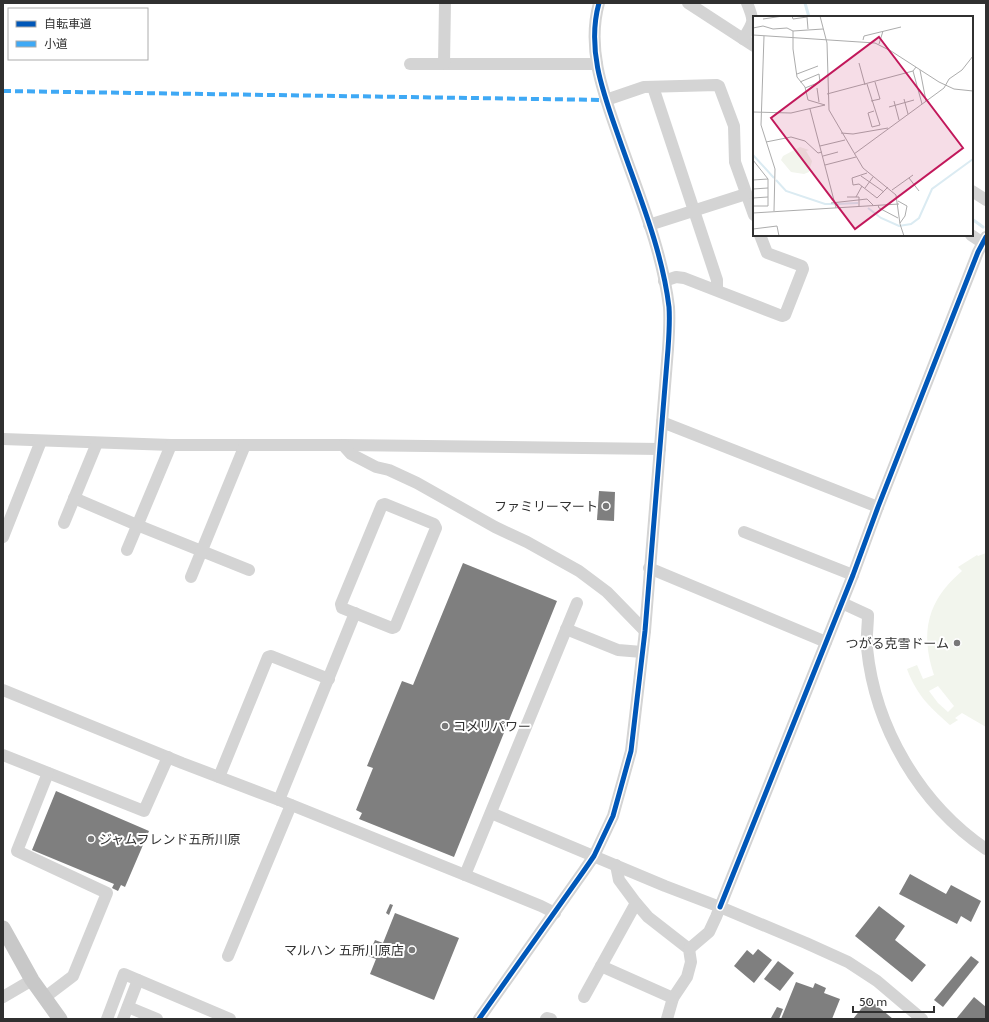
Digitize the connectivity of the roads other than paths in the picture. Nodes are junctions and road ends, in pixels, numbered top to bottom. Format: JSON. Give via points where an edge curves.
{"nodes":[{"id":1,"x":445,"y":3,"type":"edge"},
{"id":2,"x":599,"y":3,"type":"edge"},
{"id":3,"x":688,"y":3,"type":"edge"},
{"id":4,"x":747,"y":3,"type":"edge"},
{"id":5,"x":743,"y":40,"type":"junction"},
{"id":6,"x":753,"y":45,"type":"edge"},
{"id":7,"x":410,"y":64,"type":"dead end"},
{"id":8,"x":444,"y":64,"type":"junction"},
{"id":9,"x":597,"y":64,"type":"junction"},
{"id":10,"x":654,"y":87,"type":"junction"},
{"id":11,"x":606,"y":100,"type":"junction"},
{"id":12,"x":973,"y":192,"type":"edge"},
{"id":13,"x":746,"y":194,"type":"junction"},
{"id":14,"x":986,"y":200,"type":"edge"},
{"id":15,"x":694,"y":210,"type":"junction"},
{"id":16,"x":753,"y":213,"type":"edge"},
{"id":17,"x":649,"y":225,"type":"junction"},
{"id":18,"x":760,"y":236,"type":"edge"},
{"id":19,"x":973,"y":236,"type":"edge"},
{"id":20,"x":985,"y":242,"type":"edge"},
{"id":21,"x":664,"y":280,"type":"junction"},
{"id":22,"x":717,"y":290,"type":"junction"},
{"id":23,"x":662,"y":422,"type":"junction"},
{"id":24,"x":3,"y":440,"type":"edge"},
{"id":25,"x":41,"y":441,"type":"junction"},
{"id":26,"x":97,"y":443,"type":"junction"},
{"id":27,"x":343,"y":444,"type":"junction"},
{"id":28,"x":171,"y":445,"type":"junction"},
{"id":29,"x":245,"y":445,"type":"junction"},
{"id":30,"x":660,"y":449,"type":"junction"},
{"id":31,"x":74,"y":498,"type":"junction"},
{"id":32,"x":878,"y":507,"type":"junction"},
{"id":33,"x":64,"y":523,"type":"dead end"},
{"id":34,"x":137,"y":525,"type":"junction"},
{"id":35,"x":744,"y":532,"type":"dead end"},
{"id":36,"x":3,"y":537,"type":"edge"},
{"id":37,"x":127,"y":550,"type":"dead end"},
{"id":38,"x":202,"y":551,"type":"junction"},
{"id":39,"x":649,"y":568,"type":"junction"},
{"id":40,"x":249,"y":570,"type":"dead end"},
{"id":41,"x":853,"y":574,"type":"junction"},
{"id":42,"x":191,"y":577,"type":"dead end"},
{"id":43,"x":577,"y":602,"type":"dead end"},
{"id":44,"x":842,"y":603,"type":"junction"},
{"id":45,"x":356,"y":613,"type":"junction"},
{"id":46,"x":566,"y":629,"type":"junction"},
{"id":47,"x":645,"y":631,"type":"junction"},
{"id":48,"x":826,"y":642,"type":"junction"},
{"id":49,"x":642,"y":652,"type":"junction"},
{"id":50,"x":329,"y":679,"type":"junction"},
{"id":51,"x":3,"y":690,"type":"edge"},
{"id":52,"x":3,"y":755,"type":"edge"},
{"id":53,"x":168,"y":757,"type":"junction"},
{"id":54,"x":48,"y":773,"type":"junction"},
{"id":55,"x":219,"y":777,"type":"junction"},
{"id":56,"x":285,"y":802,"type":"junction"},
{"id":57,"x":490,"y":813,"type":"junction"},
{"id":58,"x":986,"y":849,"type":"edge"},
{"id":59,"x":594,"y":856,"type":"junction"},
{"id":60,"x":616,"y":865,"type":"junction"},
{"id":61,"x":465,"y":875,"type":"junction"},
{"id":62,"x":636,"y":903,"type":"junction"},
{"id":63,"x":720,"y":907,"type":"junction"},
{"id":64,"x":555,"y":913,"type":"junction"},
{"id":65,"x":3,"y":928,"type":"edge"},
{"id":66,"x":689,"y":949,"type":"junction"},
{"id":67,"x":228,"y":956,"type":"dead end"},
{"id":68,"x":601,"y":966,"type":"junction"},
{"id":69,"x":32,"y":980,"type":"junction"},
{"id":70,"x":138,"y":980,"type":"junction"},
{"id":71,"x":3,"y":997,"type":"edge"},
{"id":72,"x":584,"y":997,"type":"dead end"},
{"id":73,"x":44,"y":998,"type":"junction"},
{"id":74,"x":673,"y":998,"type":"junction"},
{"id":75,"x":128,"y":1007,"type":"junction"},
{"id":76,"x":202,"y":1013,"type":"edge"},
{"id":77,"x":60,"y":1019,"type":"edge"},
{"id":78,"x":107,"y":1019,"type":"edge"},
{"id":79,"x":123,"y":1019,"type":"edge"},
{"id":80,"x":157,"y":1019,"type":"edge"},
{"id":81,"x":230,"y":1019,"type":"edge"},
{"id":82,"x":479,"y":1019,"type":"edge"},
{"id":83,"x":546,"y":1019,"type":"edge"},
{"id":84,"x":551,"y":1019,"type":"edge"},
{"id":85,"x":667,"y":1019,"type":"edge"},
{"id":86,"x":922,"y":1019,"type":"edge"}],
"edges":[{"from":1,"to":8,"type":"street"},
{"from":2,"to":9,"type":"street","via":[[595,23]]},
{"from":3,"to":5,"type":"street"},
{"from":4,"to":5,"type":"street","via":[[753,22]]},
{"from":5,"to":6,"type":"street"},
{"from":7,"to":8,"type":"street"},
{"from":8,"to":9,"type":"street"},
{"from":9,"to":11,"type":"street"},
{"from":10,"to":11,"type":"street","via":[[644,87]]},
{"from":10,"to":13,"type":"street","via":[[719,86],[734,126],[735,162]]},
{"from":10,"to":15,"type":"street"},
{"from":11,"to":17,"type":"street"},
{"from":12,"to":14,"type":"street"},
{"from":13,"to":15,"type":"street"},
{"from":13,"to":16,"type":"street"},
{"from":15,"to":17,"type":"street"},
{"from":15,"to":22,"type":"street","via":[[717,280]]},
{"from":17,"to":21,"type":"street"},
{"from":18,"to":22,"type":"street","via":[[767,254],[802,266],[803,269],[785,315]]},
{"from":19,"to":20,"type":"street"},
{"from":20,"to":32,"type":"street"},
{"from":21,"to":22,"type":"street","via":[[684,278]]},
{"from":21,"to":23,"type":"street","via":[[670,325]]},
{"from":23,"to":30,"type":"street"},
{"from":23,"to":32,"type":"street"},
{"from":24,"to":25,"type":"street"},
{"from":25,"to":26,"type":"street"},
{"from":25,"to":36,"type":"street"},
{"from":26,"to":28,"type":"street"},
{"from":26,"to":31,"type":"street"},
{"from":27,"to":29,"type":"street"},
{"from":27,"to":30,"type":"street"},
{"from":27,"to":47,"type":"street","via":[[351,454],[417,483],[579,571],[607,592]]},
{"from":28,"to":29,"type":"street"},
{"from":28,"to":34,"type":"street"},
{"from":29,"to":38,"type":"street"},
{"from":30,"to":39,"type":"street"},
{"from":31,"to":33,"type":"street"},
{"from":31,"to":34,"type":"street"},
{"from":32,"to":41,"type":"street"},
{"from":34,"to":37,"type":"street"},
{"from":34,"to":38,"type":"street"},
{"from":35,"to":41,"type":"street"},
{"from":38,"to":40,"type":"street"},
{"from":38,"to":42,"type":"street"},
{"from":39,"to":47,"type":"street"},
{"from":39,"to":48,"type":"street"},
{"from":41,"to":44,"type":"street"},
{"from":43,"to":46,"type":"street"},
{"from":44,"to":48,"type":"street"},
{"from":44,"to":58,"type":"street","via":[[868,615],[867,647],[872,677],[891,735],[907,767],[927,795],[953,824]]},
{"from":45,"to":45,"type":"street","via":[[342,608],[341,604],[382,505],[434,524],[436,528],[395,627]]},
{"from":45,"to":50,"type":"street"},
{"from":46,"to":49,"type":"street","via":[[618,650]]},
{"from":46,"to":57,"type":"street"},
{"from":47,"to":49,"type":"street"},
{"from":48,"to":63,"type":"street"},
{"from":49,"to":59,"type":"street","via":[[631,751],[613,816]]},
{"from":50,"to":55,"type":"street","via":[[268,657]]},
{"from":50,"to":56,"type":"street"},
{"from":51,"to":53,"type":"street"},
{"from":52,"to":54,"type":"street"},
{"from":53,"to":54,"type":"street","via":[[144,810]]},
{"from":53,"to":55,"type":"street"},
{"from":54,"to":73,"type":"street","via":[[17,851],[107,893],[72,976]]},
{"from":55,"to":56,"type":"street"},
{"from":56,"to":61,"type":"street"},
{"from":56,"to":67,"type":"street"},
{"from":57,"to":59,"type":"street"},
{"from":57,"to":61,"type":"street"},
{"from":59,"to":60,"type":"street"},
{"from":59,"to":64,"type":"street"},
{"from":60,"to":62,"type":"street","via":[[619,880]]},
{"from":60,"to":63,"type":"street"},
{"from":61,"to":64,"type":"street"},
{"from":62,"to":66,"type":"street","via":[[648,917]]},
{"from":62,"to":68,"type":"street"},
{"from":63,"to":66,"type":"street","via":[[709,932]]},
{"from":63,"to":86,"type":"street","via":[[848,962],[877,981]]},
{"from":64,"to":82,"type":"street"},
{"from":65,"to":69,"type":"main road"},
{"from":66,"to":74,"type":"street","via":[[691,962],[687,978]]},
{"from":68,"to":72,"type":"street"},
{"from":68,"to":74,"type":"street"},
{"from":69,"to":71,"type":"street"},
{"from":69,"to":73,"type":"main road"},
{"from":70,"to":75,"type":"street"},
{"from":70,"to":76,"type":"street"},
{"from":70,"to":78,"type":"street","via":[[124,974]]},
{"from":73,"to":77,"type":"main road"},
{"from":74,"to":85,"type":"street"},
{"from":75,"to":79,"type":"street"},
{"from":75,"to":80,"type":"street"},
{"from":76,"to":81,"type":"street"},
{"from":83,"to":84,"type":"street"}]}
